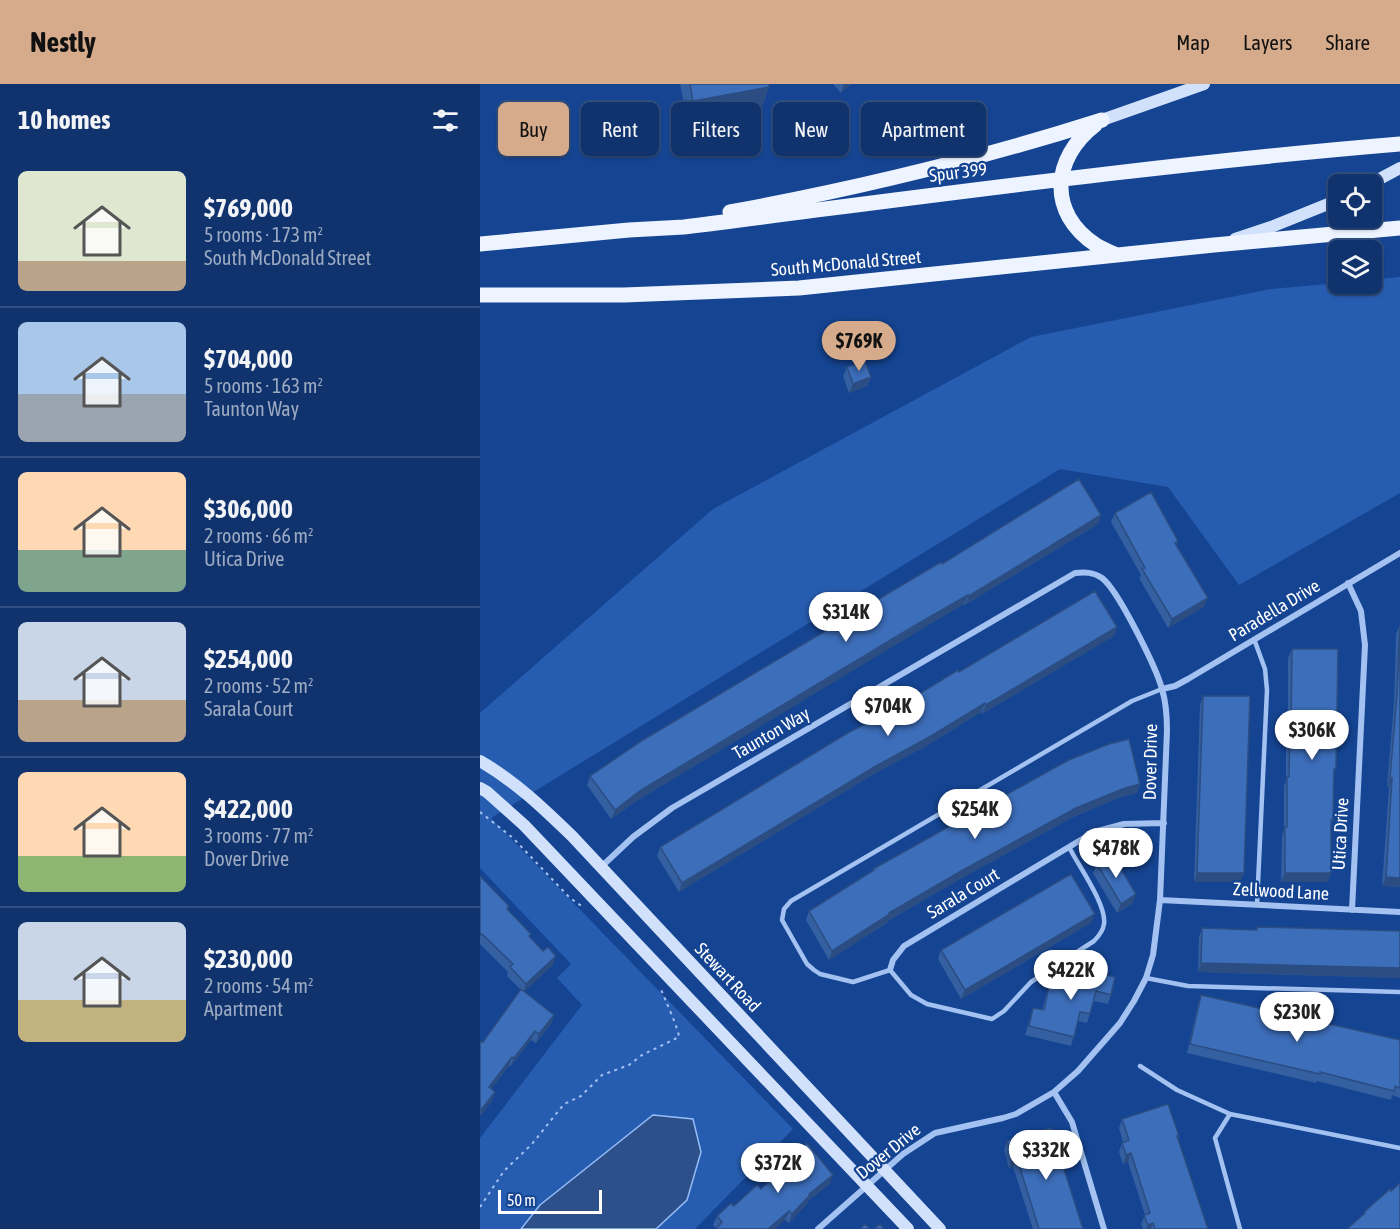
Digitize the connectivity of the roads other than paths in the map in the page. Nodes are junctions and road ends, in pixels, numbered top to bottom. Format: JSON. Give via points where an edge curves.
{"nodes":[{"id":1,"x":1204,"y":84,"type":"edge"},
{"id":2,"x":1102,"y":120,"type":"junction"},
{"id":3,"x":1400,"y":144,"type":"edge"},
{"id":4,"x":1400,"y":168,"type":"edge"},
{"id":5,"x":1061,"y":178,"type":"junction"},
{"id":6,"x":1382,"y":178,"type":"edge"},
{"id":7,"x":1328,"y":204,"type":"edge"},
{"id":8,"x":1400,"y":228,"type":"edge"},
{"id":9,"x":629,"y":230,"type":"junction"},
{"id":10,"x":480,"y":244,"type":"edge"},
{"id":11,"x":1214,"y":245,"type":"junction"},
{"id":12,"x":1117,"y":255,"type":"junction"},
{"id":13,"x":480,"y":295,"type":"edge"},
{"id":14,"x":1400,"y":553,"type":"edge"},
{"id":15,"x":1092,"y":573,"type":"joint"},
{"id":16,"x":1348,"y":583,"type":"junction"},
{"id":17,"x":1254,"y":639,"type":"junction"},
{"id":18,"x":1162,"y":689,"type":"junction"},
{"id":19,"x":480,"y":761,"type":"edge"},
{"id":20,"x":480,"y":788,"type":"edge"},
{"id":21,"x":1164,"y":823,"type":"junction"},
{"id":22,"x":1068,"y":847,"type":"junction"},
{"id":23,"x":600,"y":867,"type":"junction"},
{"id":24,"x":1160,"y":900,"type":"junction"},
{"id":25,"x":1257,"y":905,"type":"junction"},
{"id":26,"x":1352,"y":910,"type":"junction"},
{"id":27,"x":1400,"y":912,"type":"edge"},
{"id":28,"x":890,"y":970,"type":"junction"},
{"id":29,"x":1146,"y":978,"type":"junction"},
{"id":30,"x":1400,"y":992,"type":"edge"},
{"id":31,"x":1140,"y":1066,"type":"dead end"},
{"id":32,"x":1054,"y":1092,"type":"junction"},
{"id":33,"x":1230,"y":1114,"type":"junction"},
{"id":34,"x":1400,"y":1148,"type":"edge"},
{"id":35,"x":884,"y":1171,"type":"junction"},
{"id":36,"x":868,"y":1187,"type":"junction"},
{"id":37,"x":818,"y":1229,"type":"edge"},
{"id":38,"x":908,"y":1229,"type":"edge"},
{"id":39,"x":940,"y":1229,"type":"edge"},
{"id":40,"x":1104,"y":1229,"type":"edge"},
{"id":41,"x":1240,"y":1229,"type":"edge"}],
"edges":[{"from":1,"to":2,"type":"street"},
{"from":2,"to":5,"type":"main road","via":[[1078,139]]},
{"from":2,"to":9,"type":"main road","via":[[859,186]]},
{"from":3,"to":5,"type":"main road","name":"Spur 399"},
{"from":4,"to":6,"type":"street"},
{"from":5,"to":9,"type":"main road","name":"Spur 399","via":[[684,227]]},
{"from":5,"to":12,"type":"main road","via":[[1061,198],[1074,224],[1096,245]]},
{"from":7,"to":11,"type":"street"},
{"from":8,"to":11,"type":"main road"},
{"from":9,"to":10,"type":"main road"},
{"from":11,"to":12,"type":"main road","name":"South McDonald Street"},
{"from":12,"to":13,"type":"main road","name":"South McDonald Street","via":[[799,288],[624,295]]},
{"from":14,"to":16,"type":"street","name":"Paradella Drive"},
{"from":15,"to":18,"type":"street","name":"Dover Drive","via":[[1110,585],[1151,660]]},
{"from":15,"to":23,"type":"street","name":"Taunton Way","via":[[1075,573],[672,808]]},
{"from":16,"to":17,"type":"street","name":"Paradella Drive"},
{"from":16,"to":26,"type":"street","name":"Utica Drive","via":[[1361,611],[1365,645]]},
{"from":17,"to":18,"type":"street","name":"Paradella Drive","via":[[1182,682]]},
{"from":17,"to":25,"type":"lane","via":[[1265,669],[1267,690]]},
{"from":18,"to":21,"type":"street","name":"Dover Drive","via":[[1167,731]]},
{"from":18,"to":28,"type":"lane","via":[[1132,701],[791,901],[784,909],[782,920],[807,964],[820,974],[853,982]]},
{"from":19,"to":23,"type":"street","name":"Stewart Road","via":[[530,795]]},
{"from":20,"to":36,"type":"street","via":[[524,825]]},
{"from":21,"to":22,"type":"street","name":"Sarala Court","via":[[1103,828]]},
{"from":21,"to":24,"type":"street","name":"Dover Drive"},
{"from":22,"to":28,"type":"street","name":"Sarala Court","via":[[904,946],[892,960]]},
{"from":22,"to":28,"type":"lane","via":[[1103,910],[1104,926],[1094,941],[1031,982],[999,1016],[985,1018],[927,1004],[911,995]]},
{"from":23,"to":35,"type":"street","name":"Stewart Road"},
{"from":24,"to":25,"type":"street","name":"Zellwood Lane"},
{"from":24,"to":29,"type":"street","name":"Dover Drive"},
{"from":25,"to":26,"type":"street","name":"Zellwood Lane"},
{"from":26,"to":27,"type":"street","name":"Zellwood Lane"},
{"from":29,"to":30,"type":"lane","via":[[1188,986]]},
{"from":29,"to":32,"type":"street","name":"Dover Drive","via":[[1130,1008],[1098,1050]]},
{"from":31,"to":33,"type":"lane"},
{"from":32,"to":35,"type":"street","name":"Dover Drive","via":[[1010,1116],[935,1133],[912,1146]]},
{"from":32,"to":40,"type":"street","via":[[1072,1122]]},
{"from":33,"to":34,"type":"lane"},
{"from":33,"to":41,"type":"lane","via":[[1215,1138]]},
{"from":35,"to":36,"type":"street","name":"Dover Drive"},
{"from":35,"to":39,"type":"street","name":"Stewart Road"},
{"from":36,"to":37,"type":"street","name":"Dover Drive"},
{"from":36,"to":38,"type":"street"}]}
